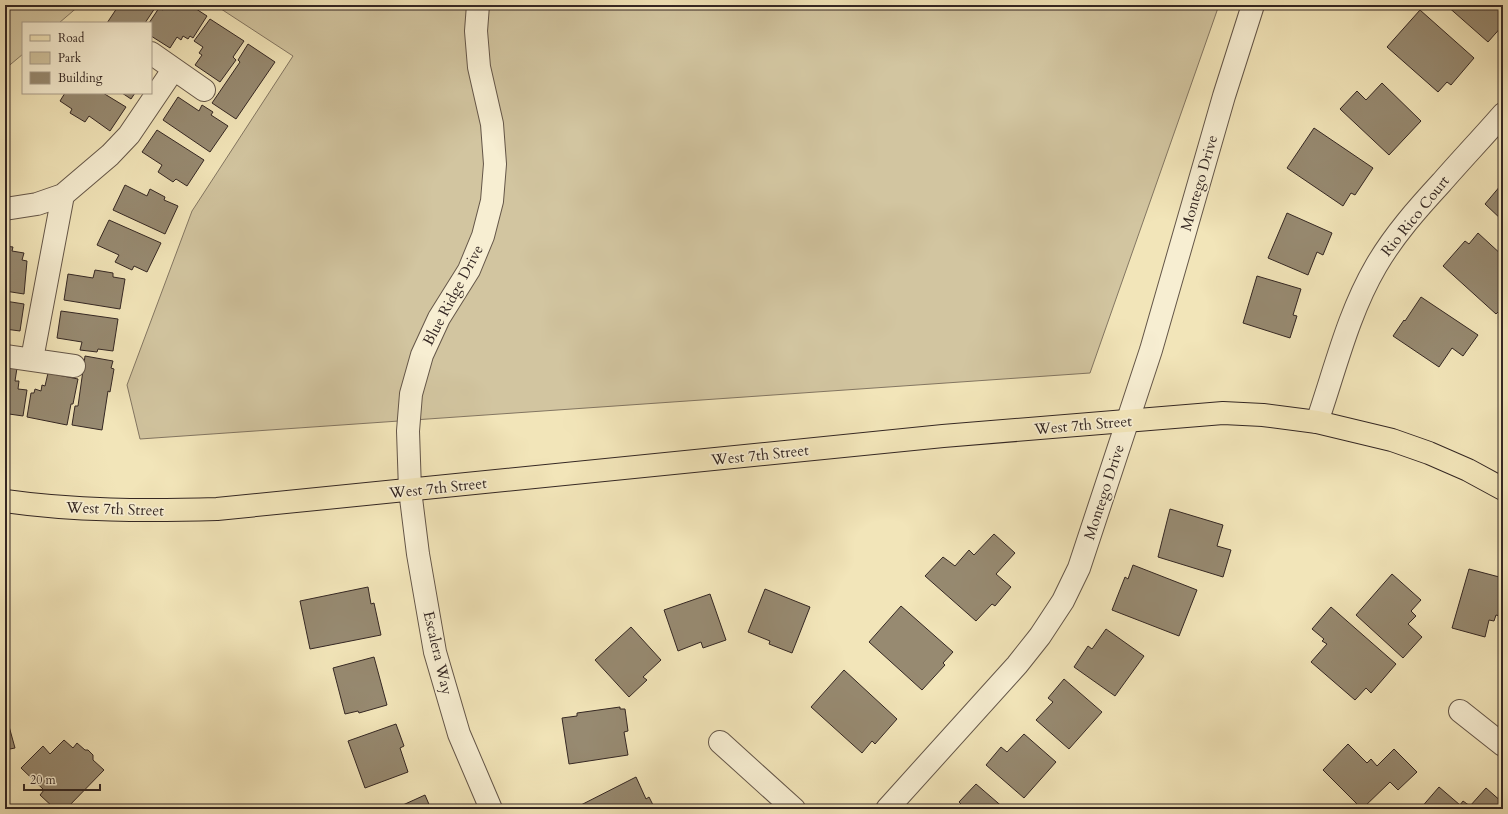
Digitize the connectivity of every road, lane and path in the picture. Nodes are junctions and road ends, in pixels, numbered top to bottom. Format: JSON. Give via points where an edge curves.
{"nodes":[{"id":1,"x":478,"y":5,"type":"edge"},
{"id":2,"x":1253,"y":5,"type":"edge"},
{"id":3,"x":152,"y":54,"type":"edge"},
{"id":4,"x":173,"y":70,"type":"junction"},
{"id":5,"x":204,"y":90,"type":"dead end"},
{"id":6,"x":1503,"y":114,"type":"edge"},
{"id":7,"x":63,"y":195,"type":"junction"},
{"id":8,"x":5,"y":209,"type":"edge"},
{"id":9,"x":5,"y":356,"type":"edge"},
{"id":10,"x":32,"y":359,"type":"junction"},
{"id":11,"x":74,"y":366,"type":"dead end"},
{"id":12,"x":1128,"y":421,"type":"junction"},
{"id":13,"x":1317,"y":422,"type":"junction"},
{"id":14,"x":1503,"y":489,"type":"edge"},
{"id":15,"x":410,"y":490,"type":"junction"},
{"id":16,"x":5,"y":501,"type":"edge"},
{"id":17,"x":1460,"y":711,"type":"dead end"},
{"id":18,"x":720,"y":742,"type":"dead end"},
{"id":19,"x":1503,"y":746,"type":"edge"},
{"id":20,"x":491,"y":809,"type":"edge"},
{"id":21,"x":794,"y":809,"type":"edge"},
{"id":22,"x":887,"y":809,"type":"edge"}],
"edges":[{"from":1,"to":15,"type":"street","name":"Blue Ridge Drive","via":[[476,31],[479,67],[492,124],[495,164],[492,201],[483,236],[469,270],[439,318],[422,355],[411,394],[408,431]]},
{"from":2,"to":12,"type":"street","name":"Montego Drive"},
{"from":3,"to":4,"type":"street"},
{"from":4,"to":5,"type":"street"},
{"from":4,"to":7,"type":"street","via":[[129,135],[110,155]]},
{"from":6,"to":13,"type":"street","name":"Rio Rico Court","via":[[1419,207],[1396,235],[1376,266],[1360,298]]},
{"from":7,"to":8,"type":"street","via":[[37,204]]},
{"from":7,"to":10,"type":"street"},
{"from":9,"to":10,"type":"street"},
{"from":10,"to":11,"type":"street"},
{"from":12,"to":13,"type":"main road","name":"West 7th Street","via":[[1223,413]]},
{"from":12,"to":15,"type":"main road","name":"West 7th Street","via":[[943,436]]},
{"from":12,"to":22,"type":"street","name":"Montego Drive","via":[[1079,568],[1063,600],[1040,636],[1017,665]]},
{"from":13,"to":14,"type":"main road","name":"West 7th Street","via":[[1392,440],[1429,452]]},
{"from":15,"to":16,"type":"main road","name":"West 7th Street","via":[[217,509],[103,509],[39,506]]},
{"from":15,"to":20,"type":"street","name":"Escalera Way","via":[[435,652],[459,734]]},
{"from":17,"to":19,"type":"street"},
{"from":18,"to":21,"type":"street"}]}
